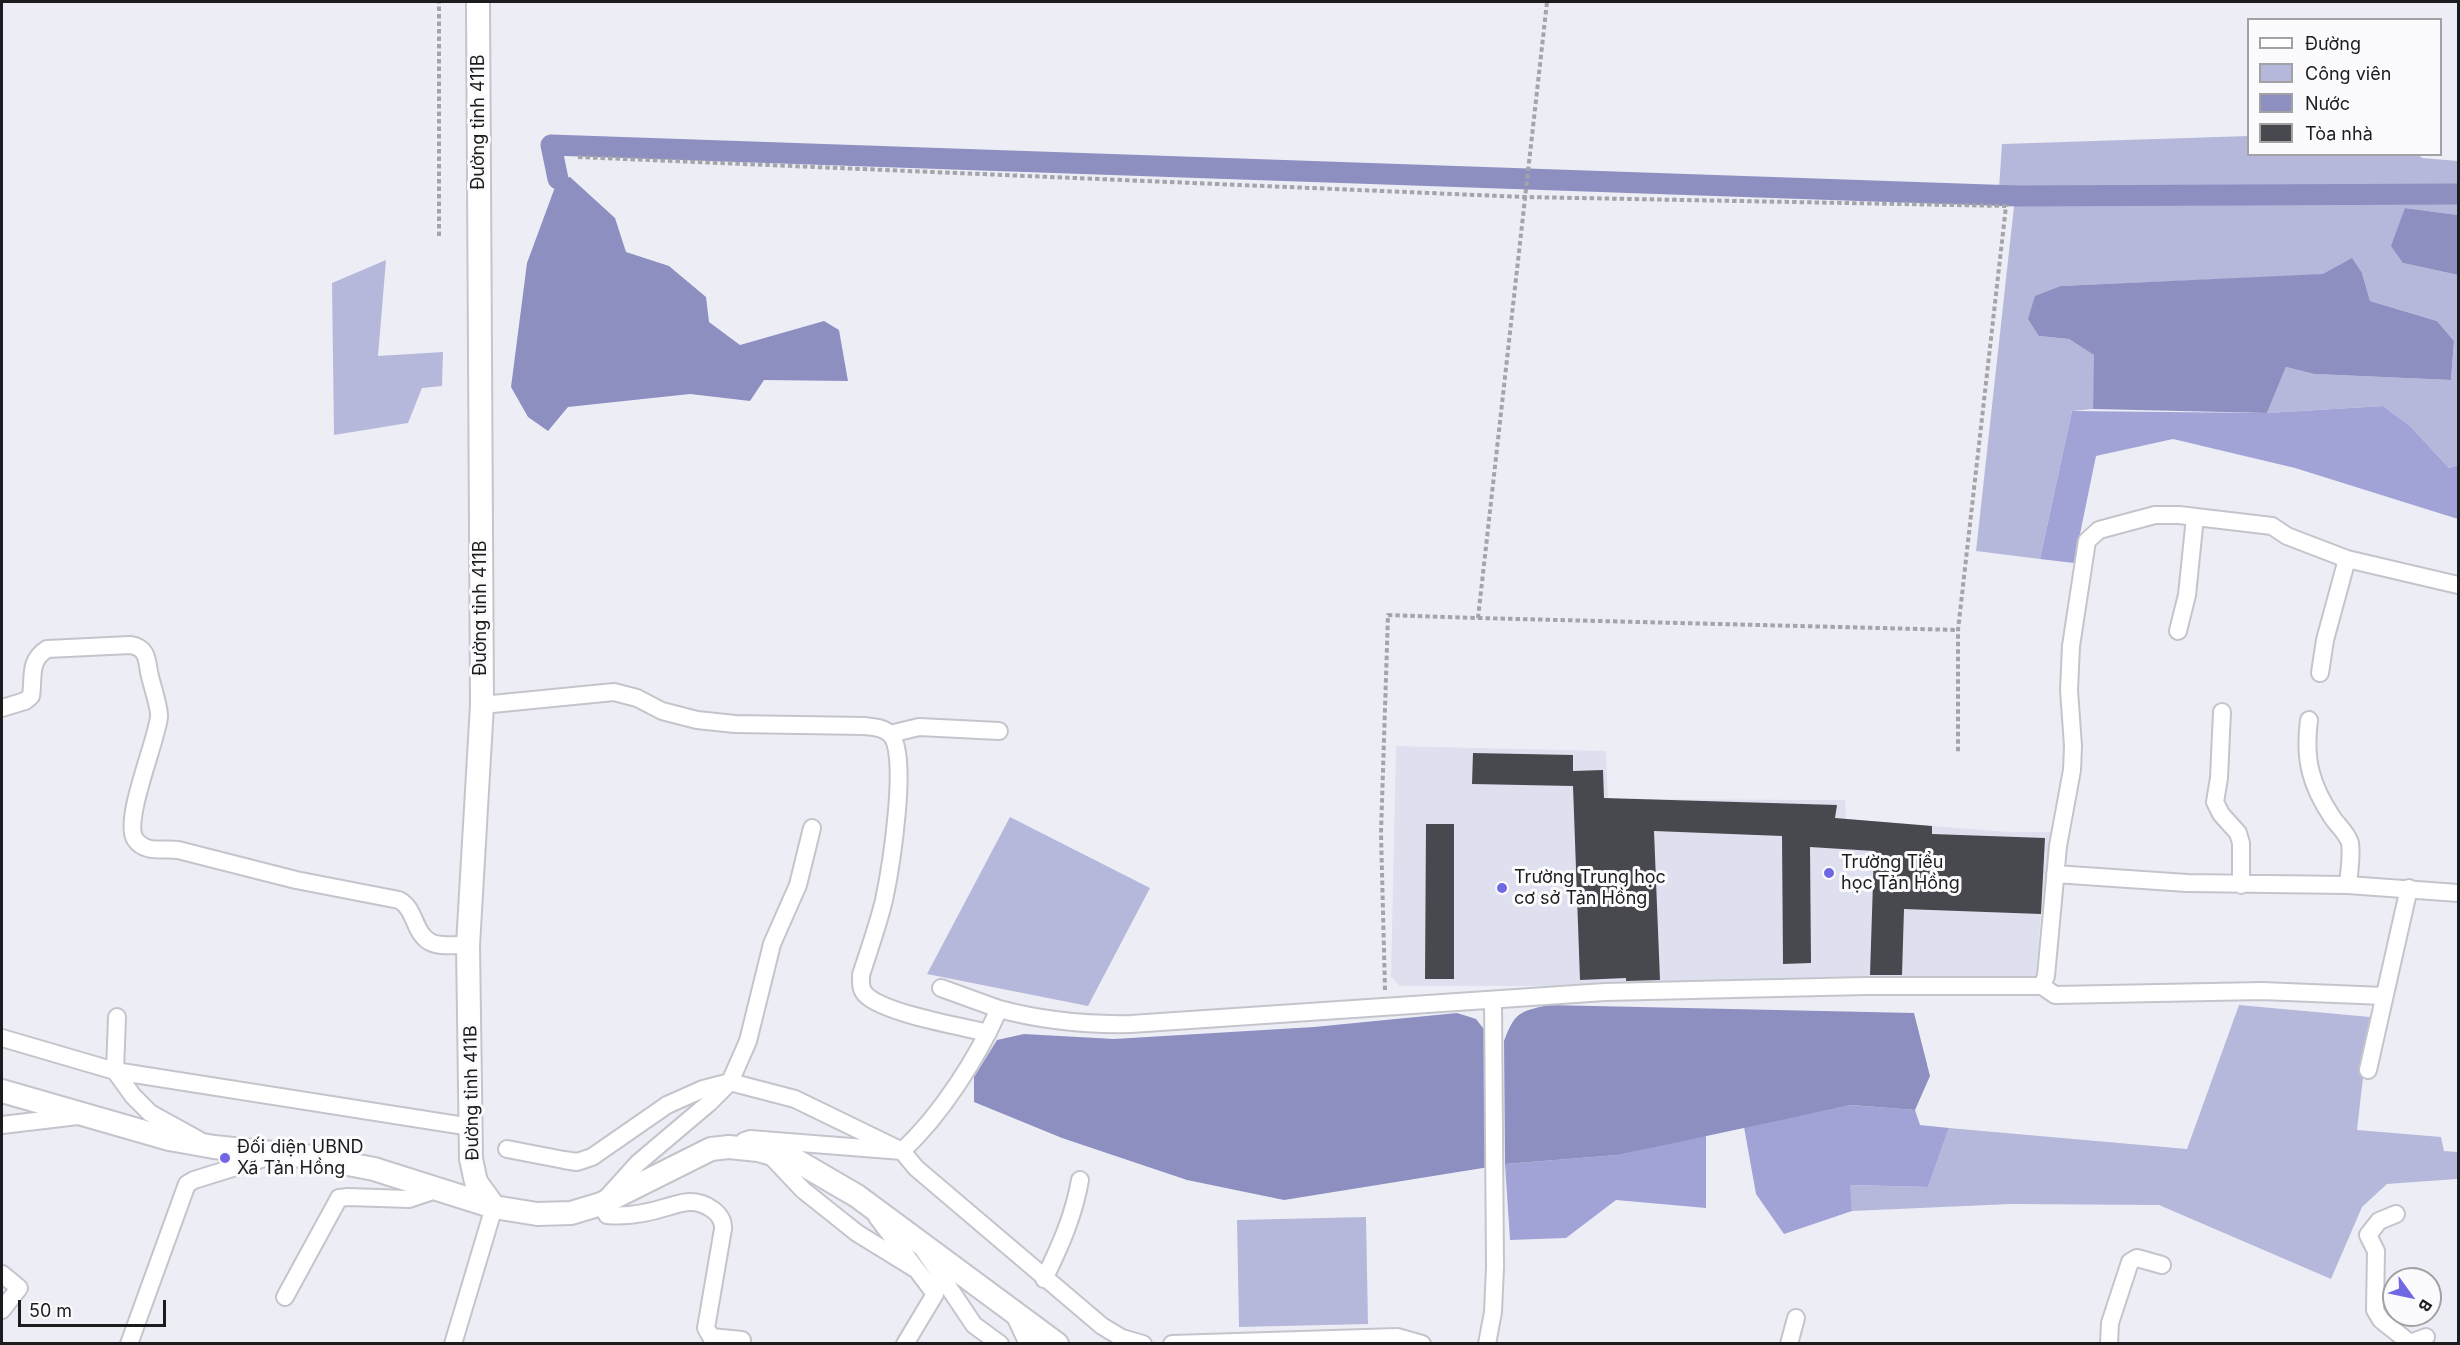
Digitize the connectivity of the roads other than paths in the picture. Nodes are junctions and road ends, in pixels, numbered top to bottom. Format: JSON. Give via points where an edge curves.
{"nodes":[{"id":1,"x":478,"y":2,"type":"edge"},
{"id":2,"x":2195,"y":517,"type":"junction"},
{"id":3,"x":2347,"y":559,"type":"junction"},
{"id":4,"x":2458,"y":585,"type":"edge"},
{"id":5,"x":2178,"y":631,"type":"dead end"},
{"id":6,"x":2320,"y":673,"type":"dead end"},
{"id":7,"x":482,"y":705,"type":"junction"},
{"id":8,"x":2,"y":708,"type":"edge"},
{"id":9,"x":2222,"y":712,"type":"dead end"},
{"id":10,"x":2309,"y":720,"type":"dead end"},
{"id":11,"x":999,"y":731,"type":"dead end"},
{"id":12,"x":890,"y":734,"type":"junction"},
{"id":13,"x":812,"y":828,"type":"dead end"},
{"id":14,"x":2055,"y":874,"type":"junction"},
{"id":15,"x":2241,"y":885,"type":"junction"},
{"id":16,"x":2348,"y":885,"type":"junction"},
{"id":17,"x":2409,"y":888,"type":"junction"},
{"id":18,"x":2458,"y":893,"type":"edge"},
{"id":19,"x":468,"y":945,"type":"junction"},
{"id":20,"x":2042,"y":986,"type":"junction"},
{"id":21,"x":941,"y":988,"type":"dead end"},
{"id":22,"x":2384,"y":996,"type":"junction"},
{"id":23,"x":1493,"y":1001,"type":"junction"},
{"id":24,"x":999,"y":1009,"type":"junction"},
{"id":25,"x":117,"y":1017,"type":"dead end"},
{"id":26,"x":988,"y":1033,"type":"junction"},
{"id":27,"x":2,"y":1038,"type":"edge"},
{"id":28,"x":2368,"y":1070,"type":"dead end"},
{"id":29,"x":115,"y":1071,"type":"junction"},
{"id":30,"x":730,"y":1082,"type":"junction"},
{"id":31,"x":2,"y":1091,"type":"edge"},
{"id":32,"x":85,"y":1115,"type":"junction"},
{"id":33,"x":2,"y":1125,"type":"edge"},
{"id":34,"x":471,"y":1127,"type":"junction"},
{"id":35,"x":214,"y":1147,"type":"junction"},
{"id":36,"x":729,"y":1147,"type":"junction"},
{"id":37,"x":507,"y":1149,"type":"dead end"},
{"id":38,"x":902,"y":1151,"type":"junction"},
{"id":39,"x":281,"y":1153,"type":"junction"},
{"id":40,"x":769,"y":1154,"type":"junction"},
{"id":41,"x":1080,"y":1180,"type":"dead end"},
{"id":42,"x":439,"y":1189,"type":"junction"},
{"id":43,"x":865,"y":1202,"type":"junction"},
{"id":44,"x":601,"y":1204,"type":"junction"},
{"id":45,"x":494,"y":1207,"type":"junction"},
{"id":46,"x":2396,"y":1214,"type":"dead end"},
{"id":47,"x":916,"y":1239,"type":"junction"},
{"id":48,"x":2162,"y":1265,"type":"dead end"},
{"id":49,"x":917,"y":1270,"type":"junction"},
{"id":50,"x":2,"y":1274,"type":"edge"},
{"id":51,"x":1044,"y":1279,"type":"junction"},
{"id":52,"x":285,"y":1298,"type":"dead end"},
{"id":53,"x":2,"y":1310,"type":"edge"},
{"id":54,"x":1796,"y":1318,"type":"dead end"},
{"id":55,"x":2426,"y":1337,"type":"dead end"},
{"id":56,"x":742,"y":1340,"type":"dead end"},
{"id":57,"x":1046,"y":1342,"type":"edge"},
{"id":58,"x":2410,"y":1343,"type":"edge"},
{"id":59,"x":129,"y":1344,"type":"edge"},
{"id":60,"x":453,"y":1344,"type":"edge"},
{"id":61,"x":905,"y":1344,"type":"edge"},
{"id":62,"x":1000,"y":1344,"type":"edge"},
{"id":63,"x":1143,"y":1344,"type":"edge"},
{"id":64,"x":1172,"y":1344,"type":"edge"},
{"id":65,"x":1422,"y":1344,"type":"edge"},
{"id":66,"x":1487,"y":1344,"type":"edge"},
{"id":67,"x":1789,"y":1344,"type":"edge"},
{"id":68,"x":2109,"y":1344,"type":"edge"}],
"edges":[{"from":1,"to":7,"type":"main road","name":"Đường tỉnh 411B"},
{"from":2,"to":3,"type":"street","via":[[2272,526],[2287,536]]},
{"from":2,"to":5,"type":"street","via":[[2187,595]]},
{"from":2,"to":14,"type":"street","via":[[2156,515],[2099,530],[2087,541],[2071,656],[2072,770]]},
{"from":3,"to":4,"type":"street"},
{"from":3,"to":6,"type":"street"},
{"from":7,"to":12,"type":"street","via":[[614,692],[697,720],[864,726]]},
{"from":7,"to":19,"type":"main road","name":"Đường tỉnh 411B"},
{"from":8,"to":19,"type":"street","via":[[29,699],[33,665],[47,650],[139,647],[146,655],[159,711],[133,815],[134,835],[140,844],[152,850],[178,850],[296,880],[399,900],[409,906],[428,941]]},
{"from":9,"to":15,"type":"street","via":[[2215,802],[2238,833]]},
{"from":10,"to":16,"type":"street","via":[[2308,769],[2331,815],[2347,836]]},
{"from":11,"to":12,"type":"street","via":[[919,727]]},
{"from":12,"to":26,"type":"street","via":[[898,756],[892,860],[861,987],[877,1002],[904,1012]]},
{"from":13,"to":30,"type":"street","via":[[798,885],[772,944],[748,1041]]},
{"from":14,"to":15,"type":"street"},
{"from":14,"to":20,"type":"street"},
{"from":15,"to":16,"type":"street"},
{"from":16,"to":17,"type":"street"},
{"from":17,"to":18,"type":"street"},
{"from":17,"to":22,"type":"street"},
{"from":19,"to":34,"type":"main road","name":"Đường tỉnh 411B"},
{"from":20,"to":22,"type":"street","via":[[2055,995],[2262,991]]},
{"from":20,"to":23,"type":"street","via":[[1605,992]]},
{"from":21,"to":24,"type":"street"},
{"from":22,"to":28,"type":"street"},
{"from":23,"to":24,"type":"street","via":[[1103,1025],[1036,1019]]},
{"from":23,"to":66,"type":"street","via":[[1495,1267]]},
{"from":24,"to":26,"type":"street"},
{"from":25,"to":29,"type":"street"},
{"from":26,"to":38,"type":"street","via":[[950,1094]]},
{"from":27,"to":29,"type":"street"},
{"from":29,"to":34,"type":"street"},
{"from":29,"to":35,"type":"street","via":[[150,1113]]},
{"from":30,"to":37,"type":"street","via":[[667,1105],[592,1158],[564,1161]]},
{"from":30,"to":38,"type":"street","via":[[795,1100]]},
{"from":30,"to":44,"type":"street","via":[[638,1162]]},
{"from":31,"to":32,"type":"main road"},
{"from":32,"to":33,"type":"street"},
{"from":32,"to":35,"type":"main road"},
{"from":34,"to":45,"type":"main road","name":"Đường tỉnh 411B","via":[[476,1182]]},
{"from":35,"to":39,"type":"main road"},
{"from":36,"to":38,"type":"street","via":[[750,1139]]},
{"from":36,"to":40,"type":"main road"},
{"from":36,"to":44,"type":"main road","via":[[711,1149]]},
{"from":38,"to":51,"type":"street","via":[[916,1168]]},
{"from":39,"to":42,"type":"main road","via":[[374,1169]]},
{"from":39,"to":59,"type":"street","via":[[187,1184]]},
{"from":40,"to":43,"type":"main road","via":[[797,1161]]},
{"from":40,"to":49,"type":"street","via":[[803,1190],[857,1233]]},
{"from":41,"to":51,"type":"street","via":[[1062,1243]]},
{"from":42,"to":45,"type":"main road"},
{"from":42,"to":52,"type":"street","via":[[409,1199],[339,1198]]},
{"from":43,"to":47,"type":"main road"},
{"from":43,"to":49,"type":"street"},
{"from":44,"to":45,"type":"main road","via":[[571,1213],[537,1214]]},
{"from":44,"to":56,"type":"street","via":[[607,1215],[617,1216],[690,1202],[719,1215],[723,1229],[706,1328],[711,1337]]},
{"from":45,"to":60,"type":"street"},
{"from":46,"to":58,"type":"street","via":[[2379,1221],[2368,1235],[2376,1251],[2375,1310],[2380,1320]]},
{"from":47,"to":57,"type":"main road","via":[[1013,1311]]},
{"from":47,"to":62,"type":"street","via":[[974,1325]]},
{"from":48,"to":68,"type":"street","via":[[2141,1258],[2130,1262],[2110,1323]]},
{"from":49,"to":61,"type":"street","via":[[935,1294]]},
{"from":50,"to":53,"type":"street","via":[[19,1288]]},
{"from":51,"to":63,"type":"street","via":[[1108,1330]]},
{"from":54,"to":67,"type":"street"},
{"from":55,"to":58,"type":"street"},
{"from":64,"to":65,"type":"street","via":[[1397,1337]]}]}
